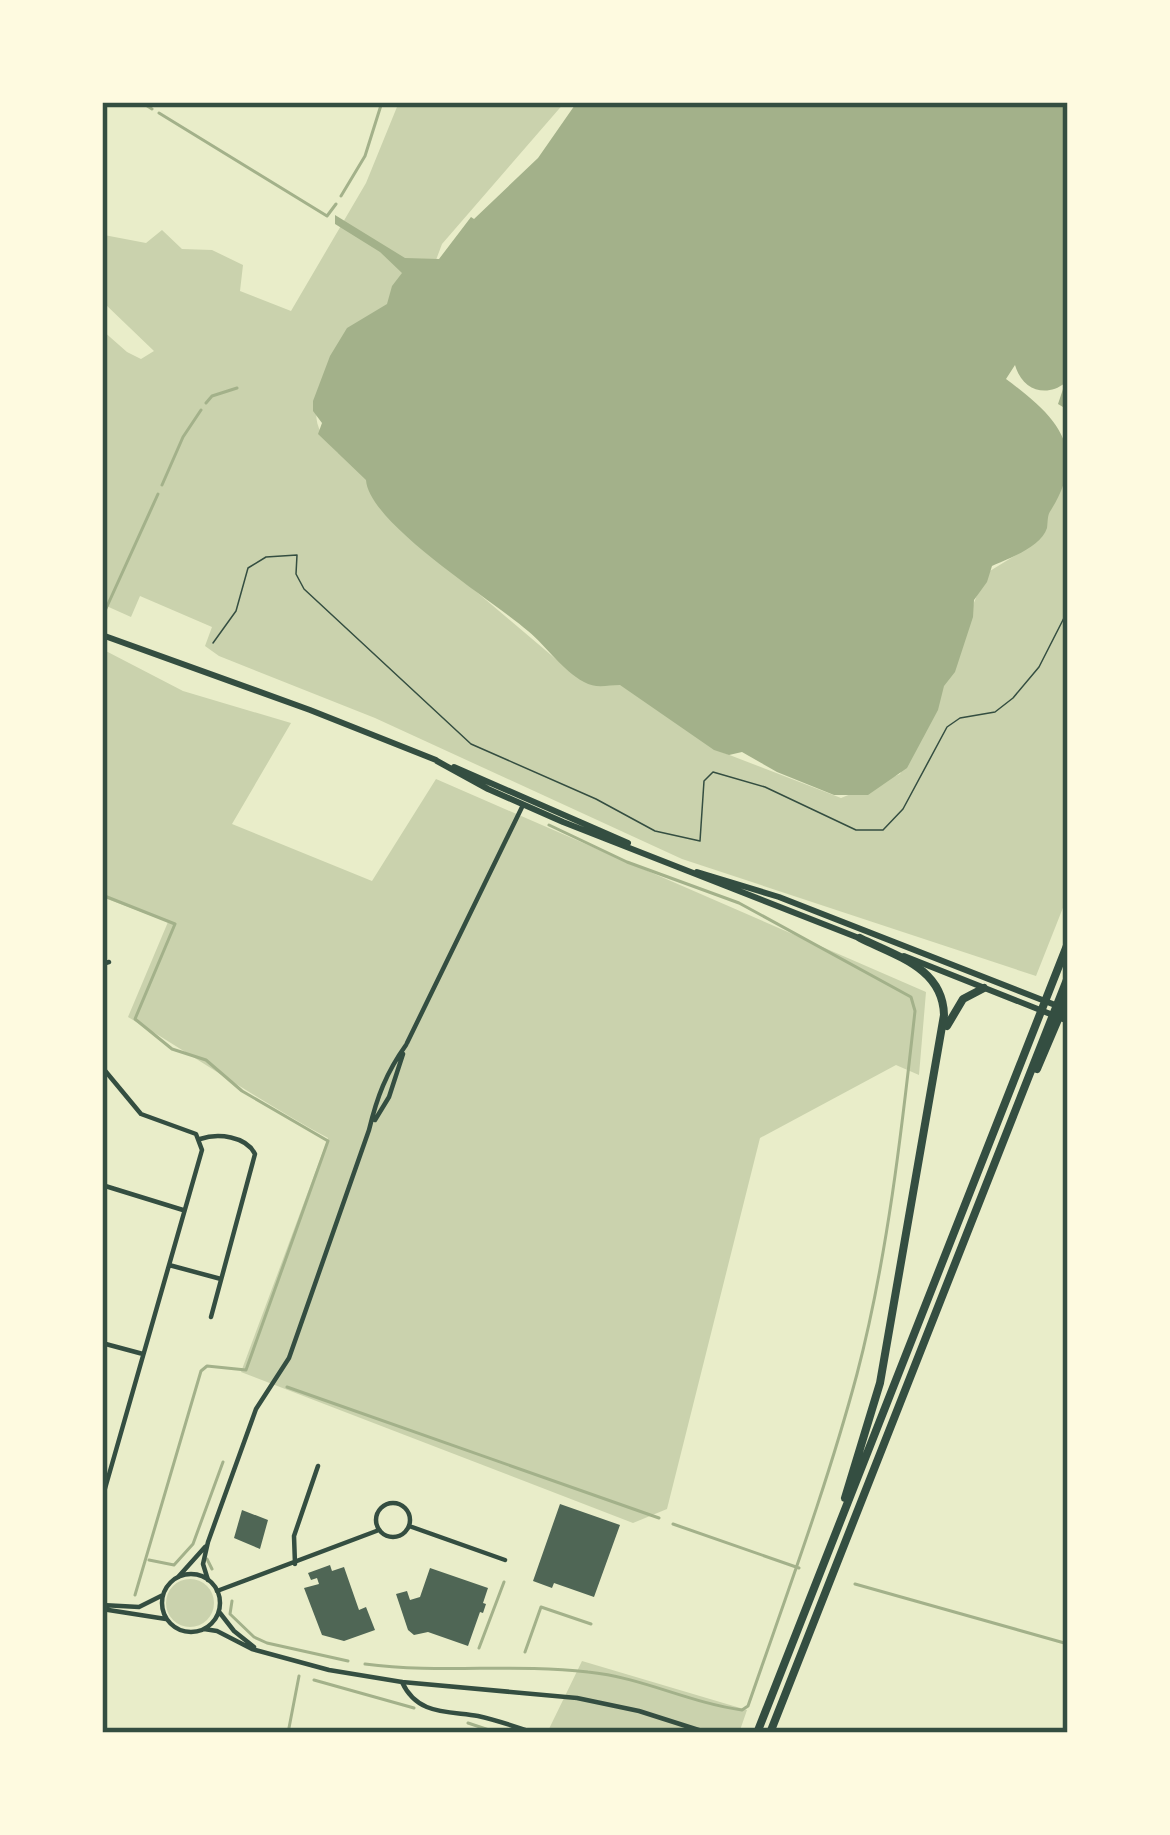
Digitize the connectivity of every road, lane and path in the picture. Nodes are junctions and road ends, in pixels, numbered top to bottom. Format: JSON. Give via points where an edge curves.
{"nodes":[{"id":1,"x":1068,"y":610,"type":"edge"},
{"id":2,"x":102,"y":635,"type":"edge"},
{"id":3,"x":213,"y":644,"type":"dead end"},
{"id":4,"x":525,"y":801,"type":"junction"},
{"id":5,"x":682,"y":868,"type":"junction"},
{"id":6,"x":860,"y":938,"type":"junction"},
{"id":7,"x":1068,"y":943,"type":"edge"},
{"id":8,"x":1068,"y":977,"type":"edge"},
{"id":9,"x":1007,"y":986,"type":"junction"},
{"id":10,"x":984,"y":988,"type":"junction"},
{"id":11,"x":1068,"y":997,"type":"edge"},
{"id":12,"x":1068,"y":1010,"type":"edge"},
{"id":13,"x":1068,"y":1021,"type":"edge"},
{"id":14,"x":940,"y":1050,"type":"junction"},
{"id":15,"x":102,"y":1067,"type":"edge"},
{"id":16,"x":1019,"y":1102,"type":"junction"},
{"id":17,"x":200,"y":1139,"type":"junction"},
{"id":18,"x":102,"y":1185,"type":"edge"},
{"id":19,"x":184,"y":1210,"type":"junction"},
{"id":20,"x":169,"y":1265,"type":"junction"},
{"id":21,"x":221,"y":1279,"type":"junction"},
{"id":22,"x":211,"y":1317,"type":"dead end"},
{"id":23,"x":102,"y":1343,"type":"edge"},
{"id":24,"x":143,"y":1354,"type":"junction"},
{"id":25,"x":102,"y":1466,"type":"edge"},
{"id":26,"x":318,"y":1466,"type":"dead end"},
{"id":27,"x":111,"y":1468,"type":"junction"},
{"id":28,"x":102,"y":1499,"type":"edge"},
{"id":29,"x":409,"y":1526,"type":"junction"},
{"id":30,"x":379,"y":1530,"type":"junction"},
{"id":31,"x":836,"y":1532,"type":"junction"},
{"id":32,"x":208,"y":1542,"type":"junction"},
{"id":33,"x":506,"y":1560,"type":"dead end"},
{"id":34,"x":295,"y":1564,"type":"junction"},
{"id":35,"x":179,"y":1576,"type":"junction"},
{"id":36,"x":208,"y":1580,"type":"junction"},
{"id":37,"x":218,"y":1592,"type":"junction"},
{"id":38,"x":163,"y":1594,"type":"junction"},
{"id":39,"x":102,"y":1607,"type":"edge"},
{"id":40,"x":219,"y":1610,"type":"junction"},
{"id":41,"x":166,"y":1618,"type":"junction"},
{"id":42,"x":204,"y":1628,"type":"junction"},
{"id":43,"x":264,"y":1653,"type":"junction"},
{"id":44,"x":402,"y":1682,"type":"junction"},
{"id":45,"x":771,"y":1732,"type":"edge"},
{"id":46,"x":535,"y":1733,"type":"edge"},
{"id":47,"x":708,"y":1733,"type":"edge"},
{"id":48,"x":757,"y":1733,"type":"edge"}],
"edges":[{"from":1,"to":3,"type":"path","via":[[1013,698],[947,728],[887,828],[856,830],[712,772],[704,781],[700,841],[649,829],[471,744],[304,589],[297,555],[266,557],[248,568],[235,614]]},
{"from":2,"to":4,"type":"main road","via":[[310,710]]},
{"from":4,"to":5,"type":"main road"},
{"from":4,"to":32,"type":"street","via":[[379,1092],[289,1358],[254,1414]]},
{"from":5,"to":6,"type":"main road"},
{"from":5,"to":9,"type":"main road"},
{"from":6,"to":10,"type":"main road"},
{"from":6,"to":14,"type":"highway","via":[[936,982],[944,1010]]},
{"from":7,"to":31,"type":"highway"},
{"from":8,"to":16,"type":"highway"},
{"from":9,"to":10,"type":"main road"},
{"from":9,"to":12,"type":"main road"},
{"from":10,"to":13,"type":"main road"},
{"from":10,"to":14,"type":"highway","via":[[953,1010]]},
{"from":11,"to":16,"type":"highway"},
{"from":14,"to":31,"type":"highway","via":[[880,1383]]},
{"from":15,"to":17,"type":"street","via":[[141,1114]]},
{"from":16,"to":45,"type":"highway"},
{"from":17,"to":19,"type":"street"},
{"from":17,"to":21,"type":"street","via":[[222,1136],[256,1154]]},
{"from":18,"to":19,"type":"street"},
{"from":19,"to":20,"type":"street"},
{"from":20,"to":21,"type":"street"},
{"from":20,"to":24,"type":"street"},
{"from":21,"to":22,"type":"street"},
{"from":23,"to":24,"type":"street"},
{"from":24,"to":27,"type":"street"},
{"from":25,"to":27,"type":"street"},
{"from":26,"to":34,"type":"street","via":[[294,1536]]},
{"from":27,"to":28,"type":"street"},
{"from":29,"to":30,"type":"street","via":[[397,1537]]},
{"from":29,"to":30,"type":"street","via":[[408,1511],[391,1502],[376,1514]]},
{"from":29,"to":33,"type":"street"},
{"from":30,"to":34,"type":"street"},
{"from":31,"to":48,"type":"highway"},
{"from":32,"to":35,"type":"street"},
{"from":32,"to":36,"type":"street"},
{"from":34,"to":37,"type":"street"},
{"from":35,"to":36,"type":"street"},
{"from":35,"to":38,"type":"street"},
{"from":36,"to":37,"type":"street"},
{"from":37,"to":40,"type":"street"},
{"from":38,"to":39,"type":"street","via":[[143,1606]]},
{"from":38,"to":41,"type":"street"},
{"from":39,"to":41,"type":"street"},
{"from":40,"to":42,"type":"street"},
{"from":40,"to":43,"type":"street"},
{"from":41,"to":42,"type":"street","via":[[184,1631]]},
{"from":42,"to":43,"type":"street"},
{"from":43,"to":44,"type":"street"},
{"from":44,"to":46,"type":"street","via":[[430,1710]]},
{"from":44,"to":47,"type":"street","via":[[568,1696]]}]}
